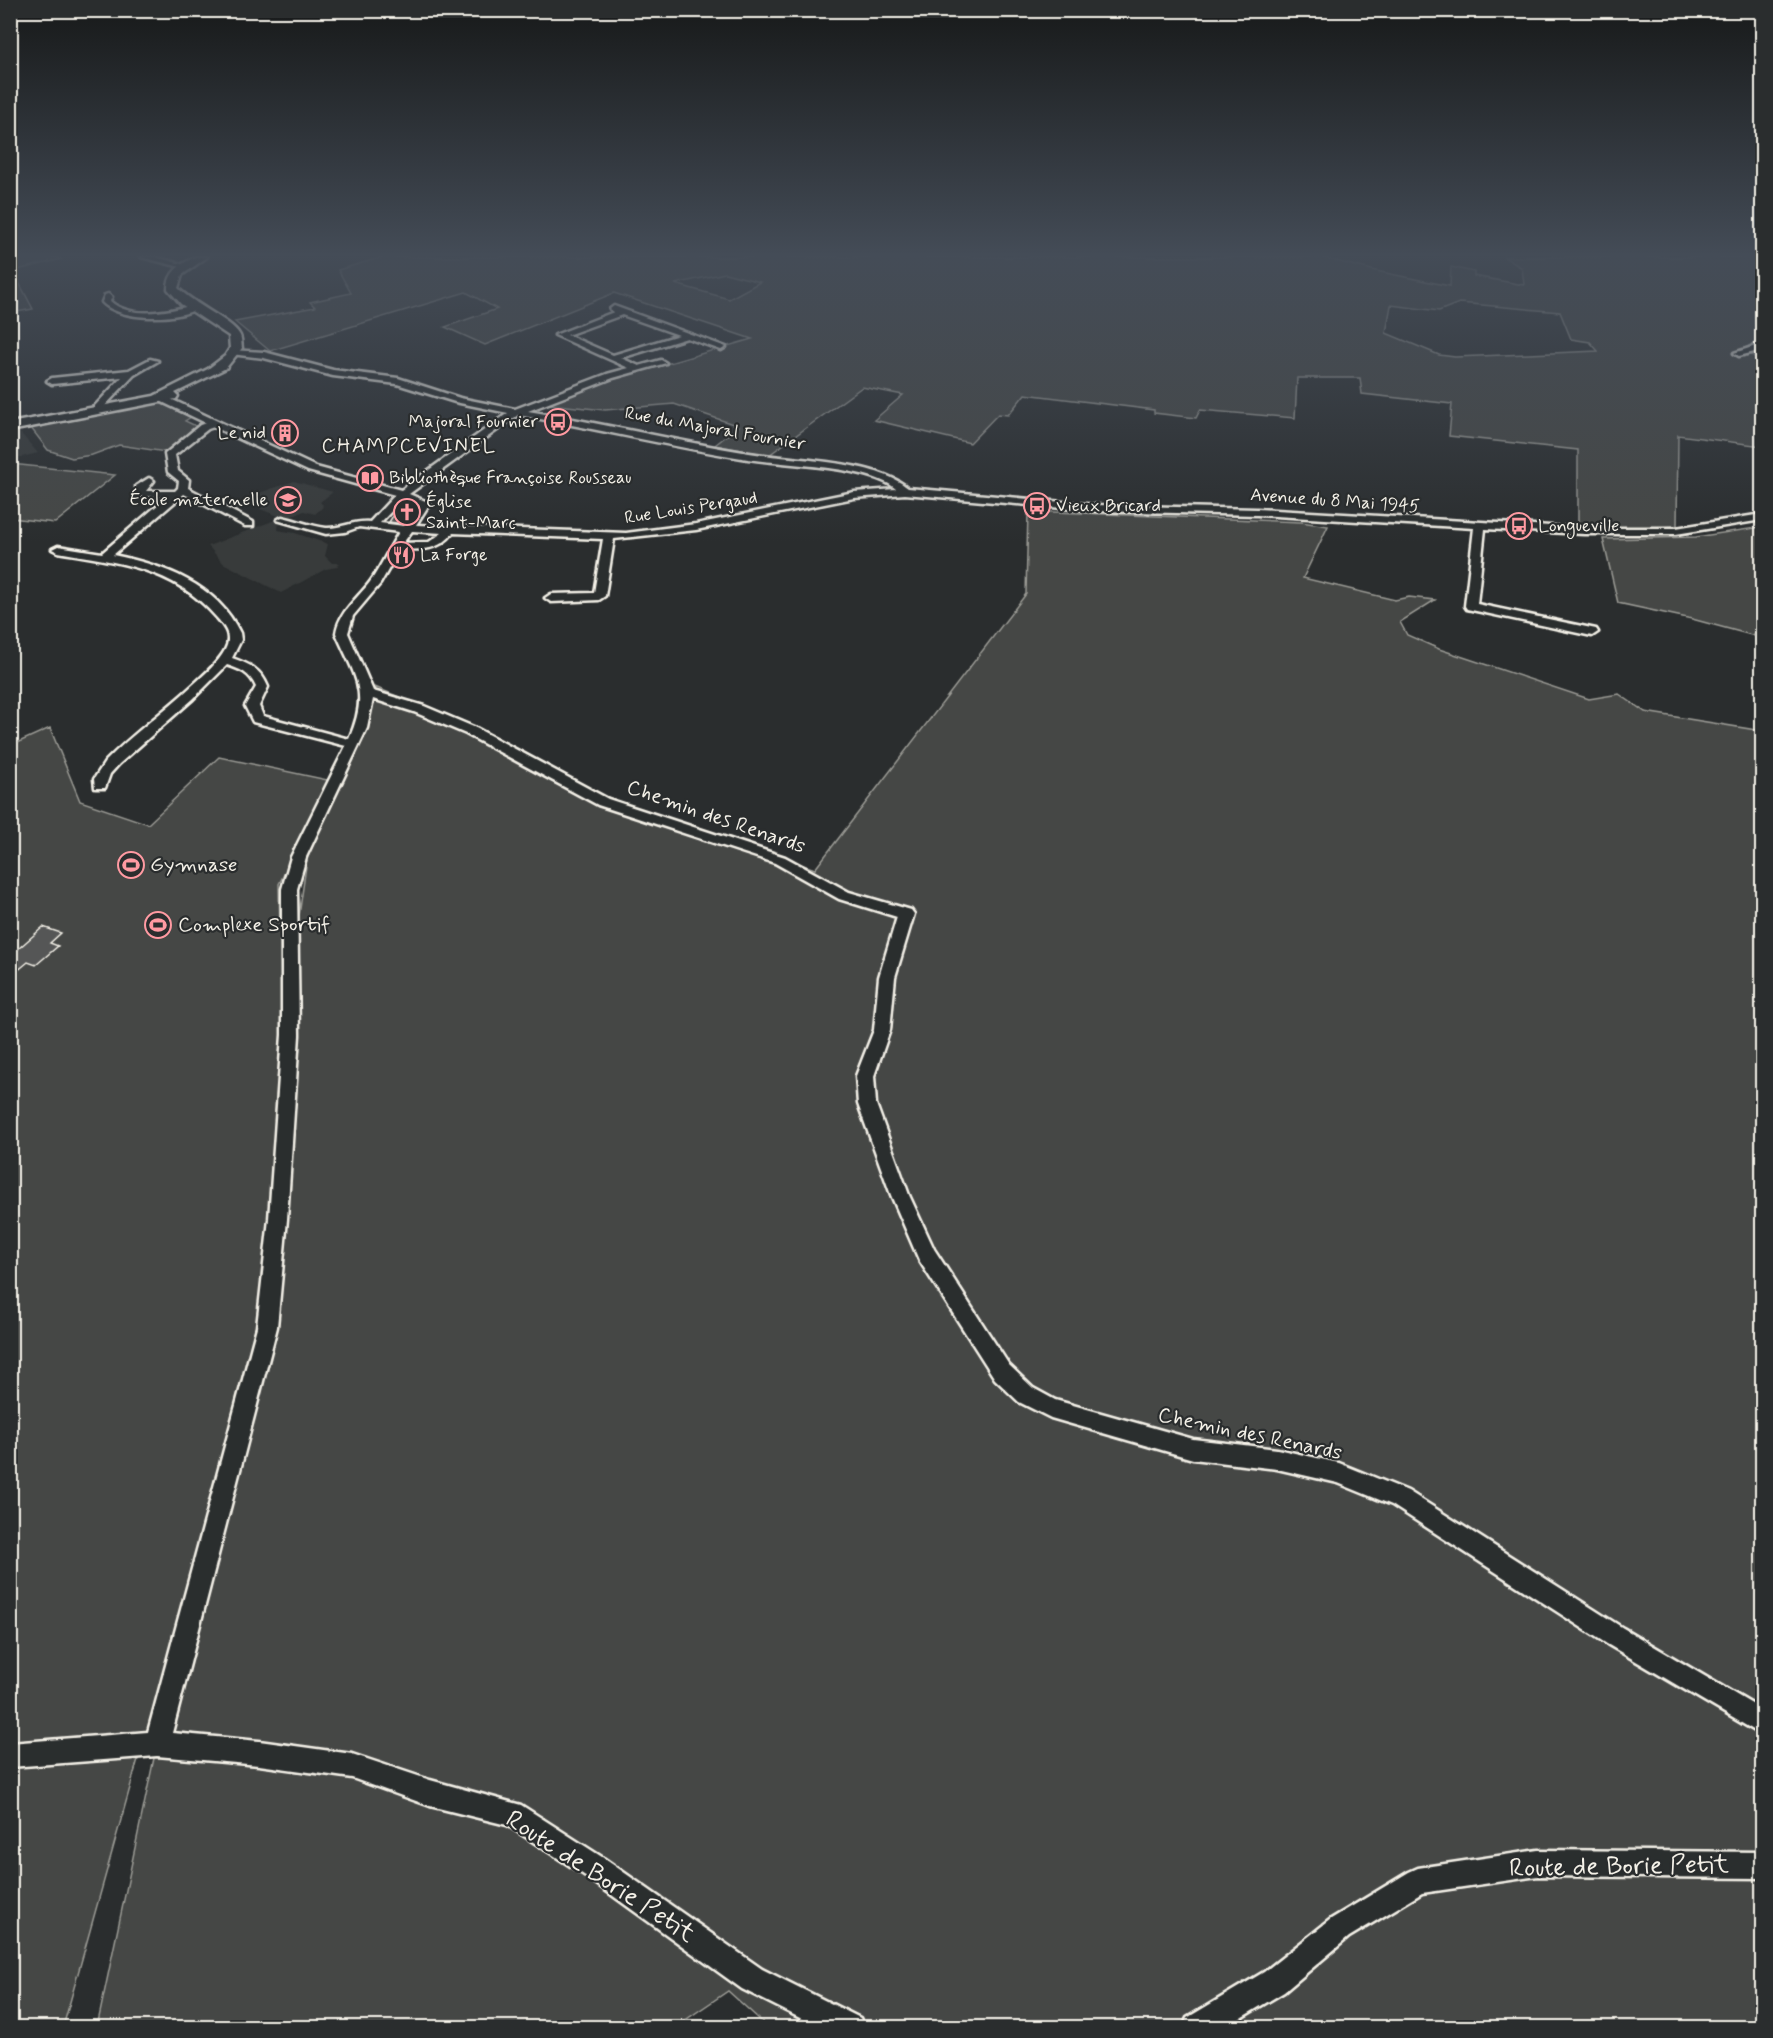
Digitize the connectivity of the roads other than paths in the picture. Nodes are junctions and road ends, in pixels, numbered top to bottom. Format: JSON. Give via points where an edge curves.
{"nodes":[{"id":1,"x":233,"y":352,"type":"edge"},
{"id":2,"x":242,"y":352,"type":"edge"},
{"id":3,"x":598,"y":352,"type":"edge"},
{"id":4,"x":631,"y":352,"type":"edge"},
{"id":5,"x":1742,"y":352,"type":"edge"},
{"id":6,"x":1739,"y":353,"type":"dead end"},
{"id":7,"x":612,"y":358,"type":"junction"},
{"id":8,"x":153,"y":361,"type":"dead end"},
{"id":9,"x":661,"y":363,"type":"dead end"},
{"id":10,"x":638,"y":369,"type":"junction"},
{"id":11,"x":131,"y":373,"type":"junction"},
{"id":12,"x":52,"y":381,"type":"dead end"},
{"id":13,"x":166,"y":397,"type":"junction"},
{"id":14,"x":96,"y":410,"type":"junction"},
{"id":15,"x":516,"y":412,"type":"junction"},
{"id":16,"x":213,"y":424,"type":"junction"},
{"id":17,"x":10,"y":427,"type":"edge"},
{"id":18,"x":149,"y":481,"type":"dead end"},
{"id":19,"x":181,"y":491,"type":"junction"},
{"id":20,"x":905,"y":491,"type":"junction"},
{"id":21,"x":406,"y":496,"type":"junction"},
{"id":22,"x":1762,"y":517,"type":"edge"},
{"id":23,"x":282,"y":520,"type":"dead end"},
{"id":24,"x":249,"y":524,"type":"dead end"},
{"id":25,"x":372,"y":526,"type":"junction"},
{"id":26,"x":1480,"y":527,"type":"junction"},
{"id":27,"x":407,"y":529,"type":"junction"},
{"id":28,"x":450,"y":530,"type":"junction"},
{"id":29,"x":609,"y":536,"type":"junction"},
{"id":30,"x":396,"y":546,"type":"junction"},
{"id":31,"x":58,"y":549,"type":"dead end"},
{"id":32,"x":103,"y":558,"type":"junction"},
{"id":33,"x":551,"y":598,"type":"dead end"},
{"id":34,"x":1592,"y":632,"type":"dead end"},
{"id":35,"x":225,"y":660,"type":"junction"},
{"id":36,"x":368,"y":693,"type":"junction"},
{"id":37,"x":353,"y":744,"type":"junction"},
{"id":38,"x":100,"y":785,"type":"dead end"},
{"id":39,"x":1762,"y":1723,"type":"edge"},
{"id":40,"x":157,"y":1744,"type":"junction"},
{"id":41,"x":10,"y":1755,"type":"edge"},
{"id":42,"x":1762,"y":1865,"type":"edge"},
{"id":43,"x":850,"y":2028,"type":"edge"},
{"id":44,"x":1197,"y":2028,"type":"edge"}],
"edges":[{"from":1,"to":13,"type":"main road","via":[[217,368]]},
{"from":2,"to":15,"type":"street","name":"Rue du Majoral Fournier","via":[[333,373],[398,381],[458,400]]},
{"from":3,"to":7,"type":"street"},
{"from":4,"to":7,"type":"street"},
{"from":5,"to":6,"type":"street"},
{"from":7,"to":10,"type":"street"},
{"from":8,"to":11,"type":"street"},
{"from":9,"to":10,"type":"street"},
{"from":10,"to":15,"type":"street"},
{"from":11,"to":12,"type":"street"},
{"from":11,"to":14,"type":"street"},
{"from":13,"to":14,"type":"main road"},
{"from":13,"to":16,"type":"street"},
{"from":14,"to":17,"type":"main road"},
{"from":15,"to":20,"type":"street","name":"Rue du Majoral Fournier","via":[[748,456],[855,470],[896,483]]},
{"from":15,"to":21,"type":"street"},
{"from":16,"to":19,"type":"street","via":[[170,454],[173,472],[184,480]]},
{"from":16,"to":21,"type":"street","via":[[312,469]]},
{"from":18,"to":19,"type":"street","via":[[140,488],[141,494]]},
{"from":19,"to":24,"type":"street"},
{"from":19,"to":32,"type":"street"},
{"from":20,"to":26,"type":"street","name":"Avenue du 8 Mai 1945","via":[[1096,508],[1267,513]]},
{"from":20,"to":29,"type":"street","name":"Rue Louis Pergaud","via":[[838,498],[696,527]]},
{"from":21,"to":25,"type":"street"},
{"from":21,"to":27,"type":"street","via":[[425,503]]},
{"from":22,"to":26,"type":"street","name":"Avenue du 8 Mai 1945","via":[[1654,532]]},
{"from":23,"to":25,"type":"street","name":"Rue Louis Pergaud","via":[[326,531],[358,524]]},
{"from":25,"to":27,"type":"street","name":"Rue Louis Pergaud"},
{"from":26,"to":34,"type":"street","via":[[1471,606]]},
{"from":27,"to":28,"type":"street","name":"Rue Louis Pergaud"},
{"from":27,"to":30,"type":"street"},
{"from":28,"to":29,"type":"street","name":"Rue Louis Pergaud"},
{"from":28,"to":30,"type":"street","via":[[442,541],[432,545]]},
{"from":29,"to":33,"type":"street","via":[[599,596]]},
{"from":30,"to":36,"type":"street","via":[[376,582],[343,625],[342,633]]},
{"from":31,"to":32,"type":"street"},
{"from":32,"to":35,"type":"street","via":[[151,567],[197,589],[213,603],[235,634],[236,643]]},
{"from":35,"to":37,"type":"street","via":[[259,677],[262,687],[252,706],[258,719]]},
{"from":35,"to":38,"type":"street","via":[[105,770]]},
{"from":36,"to":37,"type":"street","via":[[365,714]]},
{"from":36,"to":39,"type":"street","name":"Chemin des Renards","via":[[471,731],[603,802],[780,860],[849,897],[906,914],[887,977],[882,1030],[865,1076],[867,1104],[926,1254],[1002,1372],[1026,1395],[1051,1408],[1193,1449],[1277,1459],[1339,1473],[1400,1498],[1615,1636]]},
{"from":37,"to":40,"type":"street","via":[[293,870],[289,904],[290,1047],[267,1327]]},
{"from":40,"to":41,"type":"street","name":"Route de Borie Petit"},
{"from":40,"to":43,"type":"street","name":"Route de Borie Petit","via":[[352,1766],[430,1793],[512,1814],[593,1866],[752,1979]]},
{"from":42,"to":44,"type":"street","name":"Route de Borie Petit","via":[[1538,1863],[1418,1881],[1340,1928],[1274,1982]]}]}
